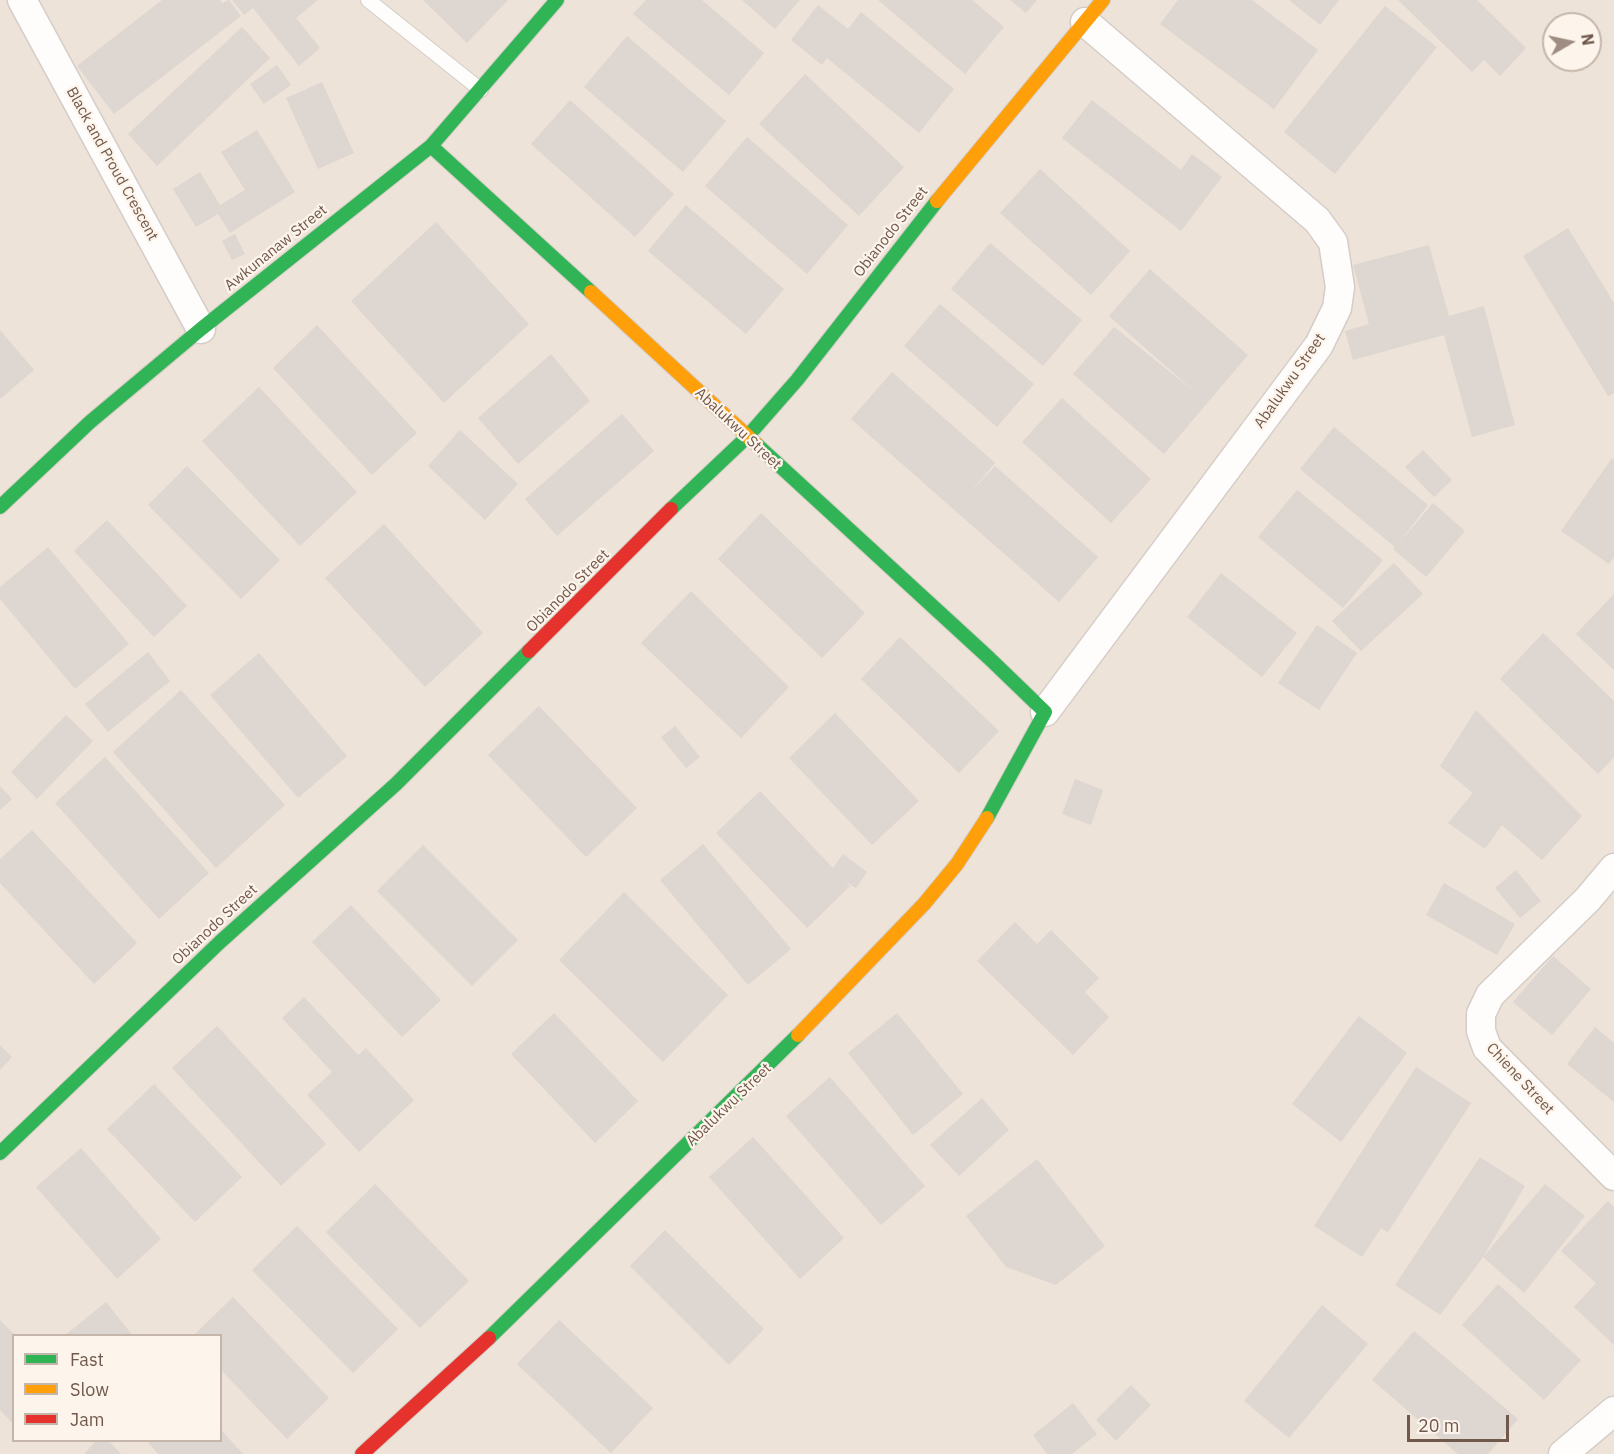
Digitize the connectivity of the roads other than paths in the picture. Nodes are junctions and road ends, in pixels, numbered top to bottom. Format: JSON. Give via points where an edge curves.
{"nodes":[{"id":1,"x":22,"y":0,"type":"edge"},
{"id":2,"x":368,"y":0,"type":"edge"},
{"id":3,"x":557,"y":0,"type":"edge"},
{"id":4,"x":1103,"y":0,"type":"edge"},
{"id":5,"x":1085,"y":22,"type":"junction"},
{"id":6,"x":481,"y":90,"type":"junction"},
{"id":7,"x":431,"y":146,"type":"junction"},
{"id":8,"x":201,"y":329,"type":"junction"},
{"id":9,"x":747,"y":437,"type":"junction"},
{"id":10,"x":0,"y":507,"type":"edge"},
{"id":11,"x":1045,"y":712,"type":"junction"},
{"id":12,"x":1614,"y":868,"type":"edge"},
{"id":13,"x":0,"y":1153,"type":"edge"},
{"id":14,"x":1614,"y":1176,"type":"edge"},
{"id":15,"x":1614,"y":1411,"type":"edge"},
{"id":16,"x":362,"y":1454,"type":"edge"},
{"id":17,"x":1563,"y":1454,"type":"edge"}],
"edges":[{"from":1,"to":8,"type":"street","name":"Black and Proud Crescent"},
{"from":2,"to":6,"type":"lane"},
{"from":3,"to":6,"type":"street","name":"Awkunanaw Street"},
{"from":4,"to":5,"type":"street","name":"Obianodo Street"},
{"from":5,"to":9,"type":"street","name":"Obianodo Street"},
{"from":5,"to":11,"type":"street","name":"Abalukwu Street","via":[[1317,220],[1333,243],[1340,287],[1337,308],[1319,345]]},
{"from":6,"to":7,"type":"street","name":"Awkunanaw Street"},
{"from":7,"to":8,"type":"street","name":"Awkunanaw Street"},
{"from":7,"to":9,"type":"street","name":"Abalukwu Street"},
{"from":8,"to":10,"type":"street","name":"Awkunanaw Street","via":[[90,422]]},
{"from":9,"to":11,"type":"street","name":"Abalukwu Street"},
{"from":9,"to":13,"type":"street","name":"Obianodo Street","via":[[396,784],[220,942]]},
{"from":11,"to":16,"type":"street","name":"Abalukwu Street","via":[[996,805],[957,864],[924,904],[767,1068],[456,1370]]},
{"from":12,"to":14,"type":"street","name":"Chiene Street","via":[[1588,899],[1490,995],[1481,1014],[1487,1048]]},
{"from":15,"to":17,"type":"street"}]}
